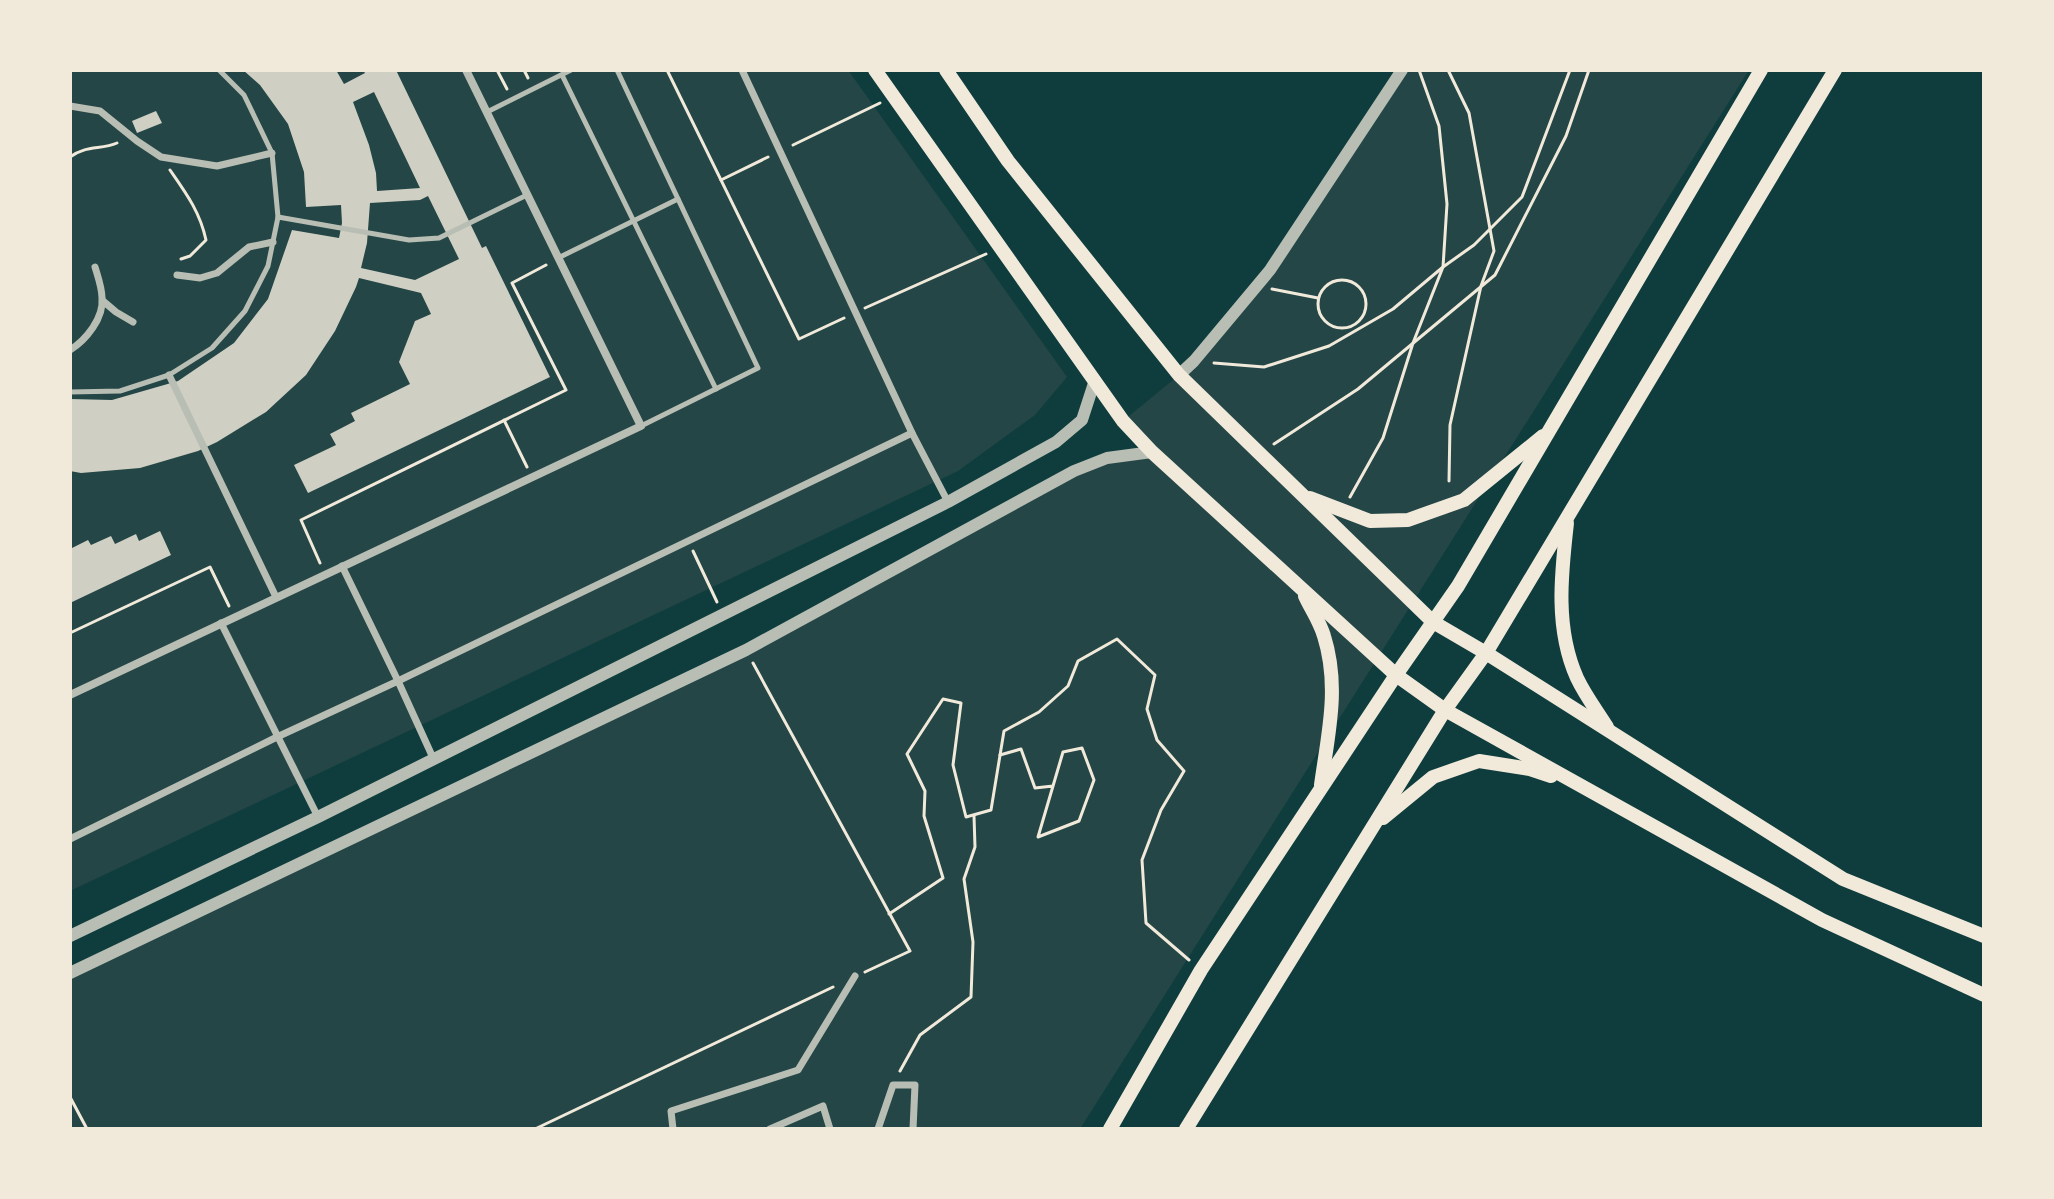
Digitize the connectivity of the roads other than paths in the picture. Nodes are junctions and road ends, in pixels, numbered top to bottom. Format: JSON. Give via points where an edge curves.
{"nodes":[{"id":1,"x":219,"y":70,"type":"edge"},
{"id":2,"x":466,"y":70,"type":"edge"},
{"id":3,"x":571,"y":70,"type":"edge"},
{"id":4,"x":617,"y":70,"type":"edge"},
{"id":5,"x":742,"y":70,"type":"edge"},
{"id":6,"x":875,"y":70,"type":"edge"},
{"id":7,"x":946,"y":70,"type":"edge"},
{"id":8,"x":1402,"y":70,"type":"edge"},
{"id":9,"x":1761,"y":70,"type":"edge"},
{"id":10,"x":1835,"y":70,"type":"edge"},
{"id":11,"x":562,"y":75,"type":"junction"},
{"id":12,"x":70,"y":106,"type":"edge"},
{"id":13,"x":487,"y":112,"type":"junction"},
{"id":14,"x":272,"y":153,"type":"junction"},
{"id":15,"x":527,"y":195,"type":"junction"},
{"id":16,"x":678,"y":199,"type":"junction"},
{"id":17,"x":278,"y":217,"type":"junction"},
{"id":18,"x":634,"y":221,"type":"junction"},
{"id":19,"x":273,"y":242,"type":"junction"},
{"id":20,"x":558,"y":258,"type":"junction"},
{"id":21,"x":95,"y":267,"type":"dead end"},
{"id":22,"x":177,"y":275,"type":"dead end"},
{"id":23,"x":103,"y":301,"type":"junction"},
{"id":24,"x":133,"y":322,"type":"dead end"},
{"id":25,"x":70,"y":350,"type":"edge"},
{"id":26,"x":169,"y":375,"type":"junction"},
{"id":27,"x":1179,"y":375,"type":"junction"},
{"id":28,"x":1095,"y":380,"type":"junction"},
{"id":29,"x":716,"y":389,"type":"junction"},
{"id":30,"x":70,"y":392,"type":"edge"},
{"id":31,"x":641,"y":426,"type":"junction"},
{"id":32,"x":1549,"y":431,"type":"junction"},
{"id":33,"x":912,"y":433,"type":"junction"},
{"id":34,"x":1152,"y":452,"type":"junction"},
{"id":35,"x":1305,"y":496,"type":"junction"},
{"id":36,"x":948,"y":502,"type":"junction"},
{"id":37,"x":1568,"y":517,"type":"junction"},
{"id":38,"x":342,"y":566,"type":"junction"},
{"id":39,"x":1301,"y":588,"type":"junction"},
{"id":40,"x":276,"y":597,"type":"junction"},
{"id":41,"x":1433,"y":622,"type":"junction"},
{"id":42,"x":221,"y":623,"type":"junction"},
{"id":43,"x":1486,"y":653,"type":"junction"},
{"id":44,"x":1396,"y":675,"type":"junction"},
{"id":45,"x":398,"y":681,"type":"junction"},
{"id":46,"x":70,"y":695,"type":"edge"},
{"id":47,"x":1445,"y":710,"type":"junction"},
{"id":48,"x":1609,"y":731,"type":"junction"},
{"id":49,"x":277,"y":737,"type":"junction"},
{"id":50,"x":434,"y":760,"type":"junction"},
{"id":51,"x":1320,"y":790,"type":"junction"},
{"id":52,"x":1590,"y":791,"type":"junction"},
{"id":53,"x":318,"y":817,"type":"junction"},
{"id":54,"x":1373,"y":826,"type":"junction"},
{"id":55,"x":70,"y":839,"type":"edge"},
{"id":56,"x":70,"y":936,"type":"edge"},
{"id":57,"x":1984,"y":936,"type":"edge"},
{"id":58,"x":70,"y":973,"type":"edge"},
{"id":59,"x":855,"y":976,"type":"road end"},
{"id":60,"x":1984,"y":995,"type":"edge"},
{"id":61,"x":673,"y":1129,"type":"edge"},
{"id":62,"x":770,"y":1129,"type":"edge"},
{"id":63,"x":830,"y":1129,"type":"edge"},
{"id":64,"x":878,"y":1129,"type":"edge"},
{"id":65,"x":913,"y":1129,"type":"edge"},
{"id":66,"x":1110,"y":1129,"type":"edge"},
{"id":67,"x":1186,"y":1129,"type":"edge"}],
"edges":[{"from":1,"to":14,"type":"lane","via":[[244,95]]},
{"from":2,"to":13,"type":"street"},
{"from":3,"to":11,"type":"lane"},
{"from":4,"to":16,"type":"lane"},
{"from":5,"to":33,"type":"street"},
{"from":6,"to":28,"type":"main road"},
{"from":7,"to":27,"type":"main road","via":[[1008,161]]},
{"from":8,"to":27,"type":"street","via":[[1270,270]]},
{"from":9,"to":32,"type":"main road"},
{"from":10,"to":37,"type":"main road"},
{"from":11,"to":13,"type":"lane"},
{"from":11,"to":18,"type":"lane"},
{"from":12,"to":14,"type":"street","via":[[100,111],[161,157],[217,166]]},
{"from":13,"to":15,"type":"street"},
{"from":14,"to":17,"type":"lane"},
{"from":15,"to":17,"type":"lane","via":[[439,238],[409,240]]},
{"from":15,"to":20,"type":"street"},
{"from":16,"to":18,"type":"lane"},
{"from":16,"to":29,"type":"lane","via":[[758,368]]},
{"from":17,"to":19,"type":"lane"},
{"from":18,"to":20,"type":"lane"},
{"from":18,"to":29,"type":"lane"},
{"from":19,"to":22,"type":"street","via":[[249,247],[217,273],[200,278]]},
{"from":19,"to":26,"type":"lane","via":[[268,266],[245,311],[212,348]]},
{"from":20,"to":31,"type":"street"},
{"from":21,"to":23,"type":"street"},
{"from":23,"to":24,"type":"street"},
{"from":23,"to":25,"type":"street","via":[[95,326]]},
{"from":26,"to":30,"type":"lane","via":[[120,391]]},
{"from":26,"to":40,"type":"street"},
{"from":27,"to":35,"type":"main road"},
{"from":28,"to":34,"type":"main road"},
{"from":28,"to":36,"type":"street","via":[[1082,420],[1056,442]]},
{"from":29,"to":31,"type":"lane"},
{"from":31,"to":38,"type":"street"},
{"from":32,"to":35,"type":"main road","via":[[1464,500],[1408,520],[1370,521]]},
{"from":32,"to":41,"type":"main road"},
{"from":33,"to":36,"type":"street"},
{"from":33,"to":45,"type":"street"},
{"from":34,"to":39,"type":"main road"},
{"from":34,"to":58,"type":"street","via":[[1107,458],[1074,471],[746,650]]},
{"from":35,"to":41,"type":"main road"},
{"from":36,"to":50,"type":"street"},
{"from":37,"to":43,"type":"main road"},
{"from":37,"to":48,"type":"main road","via":[[1561,598],[1567,650],[1577,680]]},
{"from":38,"to":40,"type":"street"},
{"from":38,"to":45,"type":"street"},
{"from":39,"to":44,"type":"main road"},
{"from":39,"to":51,"type":"main road","via":[[1324,634],[1330,667],[1333,701]]},
{"from":40,"to":42,"type":"street"},
{"from":41,"to":43,"type":"main road"},
{"from":41,"to":44,"type":"main road"},
{"from":42,"to":46,"type":"street"},
{"from":42,"to":49,"type":"street"},
{"from":43,"to":47,"type":"main road"},
{"from":43,"to":48,"type":"main road"},
{"from":44,"to":47,"type":"main road"},
{"from":44,"to":51,"type":"main road"},
{"from":45,"to":49,"type":"street"},
{"from":45,"to":50,"type":"street"},
{"from":47,"to":52,"type":"main road"},
{"from":47,"to":54,"type":"main road"},
{"from":48,"to":57,"type":"main road","via":[[1843,879]]},
{"from":49,"to":53,"type":"street"},
{"from":49,"to":55,"type":"street"},
{"from":50,"to":53,"type":"street"},
{"from":51,"to":66,"type":"main road","via":[[1201,970]]},
{"from":52,"to":54,"type":"main road","via":[[1530,769],[1479,761],[1433,777]]},
{"from":52,"to":60,"type":"main road","via":[[1822,920]]},
{"from":53,"to":56,"type":"street"},
{"from":54,"to":67,"type":"main road"},
{"from":59,"to":61,"type":"street","via":[[798,1070],[671,1111]]},
{"from":62,"to":63,"type":"street","via":[[823,1106]]},
{"from":64,"to":65,"type":"street","via":[[893,1085],[915,1085]]}]}
